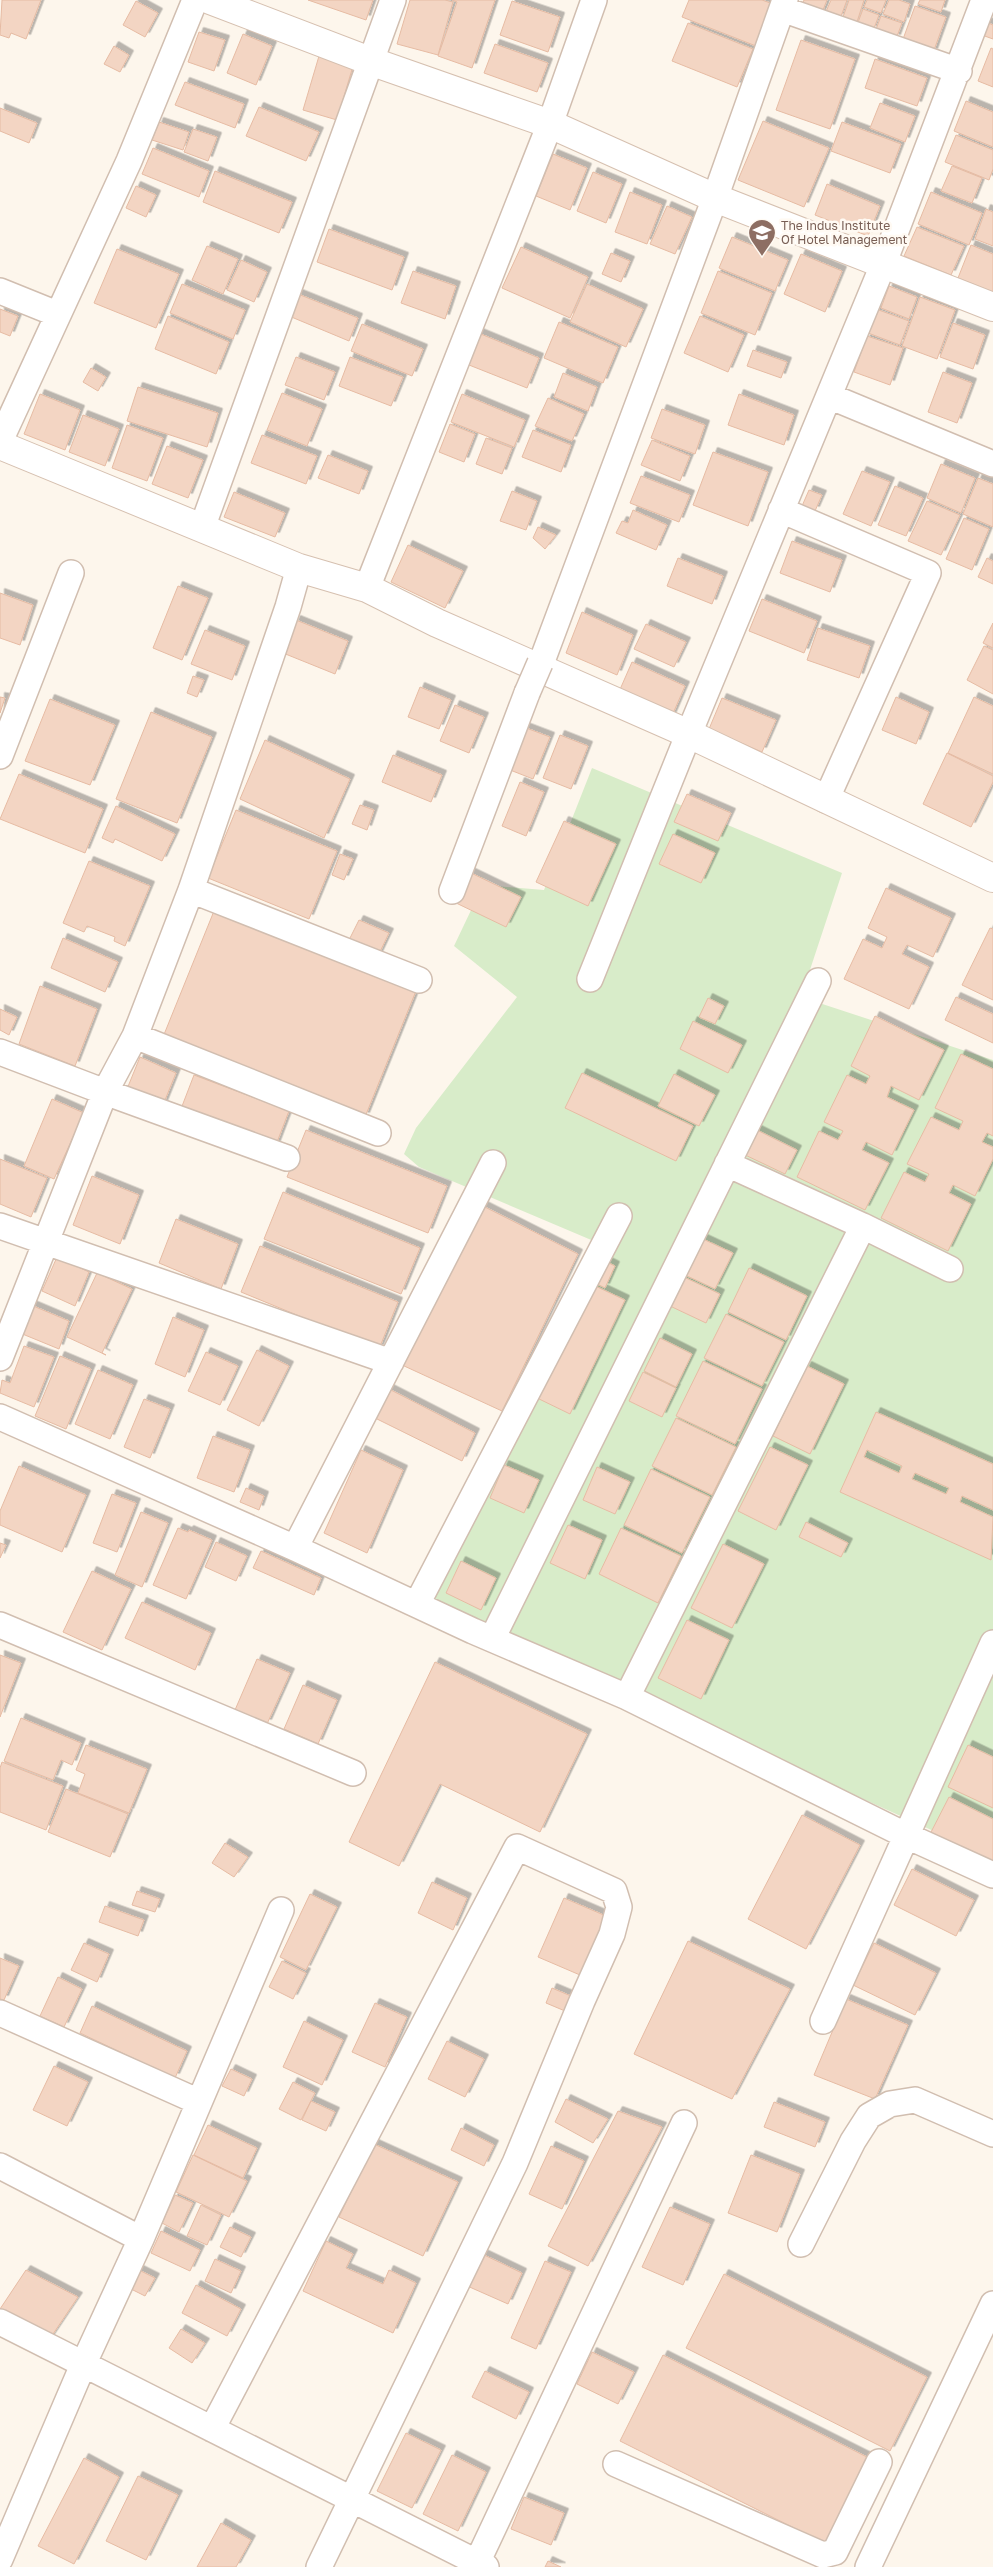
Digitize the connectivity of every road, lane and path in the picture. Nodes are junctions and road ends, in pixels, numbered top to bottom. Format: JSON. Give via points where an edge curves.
{"nodes":[{"id":1,"x":195,"y":0,"type":"edge"},
{"id":2,"x":210,"y":0,"type":"edge"},
{"id":3,"x":393,"y":0,"type":"edge"},
{"id":4,"x":594,"y":0,"type":"edge"},
{"id":5,"x":984,"y":0,"type":"edge"},
{"id":6,"x":783,"y":4,"type":"edge"},
{"id":7,"x":370,"y":61,"type":"junction"},
{"id":8,"x":959,"y":71,"type":"junction"},
{"id":9,"x":550,"y":124,"type":"junction"},
{"id":10,"x":715,"y":198,"type":"junction"},
{"id":11,"x":883,"y":265,"type":"junction"},
{"id":12,"x":0,"y":292,"type":"edge"},
{"id":13,"x":993,"y":307,"type":"edge"},
{"id":14,"x":57,"y":314,"type":"junction"},
{"id":15,"x":828,"y":396,"type":"junction"},
{"id":16,"x":0,"y":443,"type":"edge"},
{"id":17,"x":993,"y":464,"type":"edge"},
{"id":18,"x":781,"y":510,"type":"junction"},
{"id":19,"x":202,"y":528,"type":"junction"},
{"id":20,"x":71,"y":574,"type":"dead end"},
{"id":21,"x":297,"y":575,"type":"junction"},
{"id":22,"x":367,"y":588,"type":"junction"},
{"id":23,"x":539,"y":666,"type":"junction"},
{"id":24,"x":687,"y":739,"type":"junction"},
{"id":25,"x":0,"y":756,"type":"edge"},
{"id":26,"x":826,"y":800,"type":"junction"},
{"id":27,"x":993,"y":878,"type":"edge"},
{"id":28,"x":191,"y":890,"type":"junction"},
{"id":29,"x":452,"y":890,"type":"dead end"},
{"id":30,"x":590,"y":979,"type":"dead end"},
{"id":31,"x":419,"y":980,"type":"dead end"},
{"id":32,"x":818,"y":981,"type":"dead end"},
{"id":33,"x":134,"y":1036,"type":"junction"},
{"id":34,"x":0,"y":1052,"type":"edge"},
{"id":35,"x":105,"y":1092,"type":"junction"},
{"id":36,"x":378,"y":1134,"type":"dead end"},
{"id":37,"x":287,"y":1158,"type":"dead end"},
{"id":38,"x":493,"y":1163,"type":"dead end"},
{"id":39,"x":727,"y":1164,"type":"junction"},
{"id":40,"x":619,"y":1216,"type":"dead end"},
{"id":41,"x":0,"y":1226,"type":"edge"},
{"id":42,"x":863,"y":1226,"type":"junction"},
{"id":43,"x":46,"y":1244,"type":"junction"},
{"id":44,"x":950,"y":1269,"type":"dead end"},
{"id":45,"x":0,"y":1358,"type":"edge"},
{"id":46,"x":391,"y":1362,"type":"junction"},
{"id":47,"x":0,"y":1417,"type":"edge"},
{"id":48,"x":295,"y":1548,"type":"junction"},
{"id":49,"x":417,"y":1604,"type":"junction"},
{"id":50,"x":0,"y":1625,"type":"edge"},
{"id":51,"x":492,"y":1639,"type":"junction"},
{"id":52,"x":993,"y":1643,"type":"edge"},
{"id":53,"x":627,"y":1697,"type":"junction"},
{"id":54,"x":353,"y":1773,"type":"dead end"},
{"id":55,"x":905,"y":1835,"type":"junction"},
{"id":56,"x":993,"y":1875,"type":"edge"},
{"id":57,"x":281,"y":1910,"type":"dead end"},
{"id":58,"x":0,"y":2013,"type":"edge"},
{"id":59,"x":823,"y":2021,"type":"dead end"},
{"id":60,"x":199,"y":2102,"type":"junction"},
{"id":61,"x":684,"y":2124,"type":"dead end"},
{"id":62,"x":993,"y":2134,"type":"edge"},
{"id":63,"x":0,"y":2166,"type":"edge"},
{"id":64,"x":141,"y":2239,"type":"junction"},
{"id":65,"x":801,"y":2244,"type":"dead end"},
{"id":66,"x":993,"y":2304,"type":"edge"},
{"id":67,"x":0,"y":2322,"type":"edge"},
{"id":68,"x":84,"y":2364,"type":"junction"},
{"id":69,"x":212,"y":2429,"type":"junction"},
{"id":70,"x":616,"y":2464,"type":"dead end"},
{"id":71,"x":905,"y":2489,"type":"junction"},
{"id":72,"x":861,"y":2499,"type":"junction"},
{"id":73,"x":350,"y":2500,"type":"junction"},
{"id":74,"x":892,"y":2515,"type":"junction"},
{"id":75,"x":843,"y":2537,"type":"junction"},
{"id":76,"x":0,"y":2559,"type":"edge"},
{"id":77,"x":871,"y":2559,"type":"edge"},
{"id":78,"x":479,"y":2565,"type":"edge"},
{"id":79,"x":319,"y":2567,"type":"edge"}],
"edges":[{"from":1,"to":14,"type":"street","via":[[129,161]]},
{"from":2,"to":7,"type":"street"},
{"from":3,"to":7,"type":"street"},
{"from":4,"to":9,"type":"street"},
{"from":5,"to":8,"type":"street"},
{"from":6,"to":8,"type":"street"},
{"from":6,"to":10,"type":"street"},
{"from":7,"to":9,"type":"street"},
{"from":7,"to":19,"type":"street"},
{"from":8,"to":11,"type":"street"},
{"from":9,"to":10,"type":"street"},
{"from":9,"to":22,"type":"street"},
{"from":10,"to":11,"type":"street"},
{"from":10,"to":23,"type":"street"},
{"from":11,"to":13,"type":"street"},
{"from":11,"to":15,"type":"street"},
{"from":12,"to":14,"type":"street"},
{"from":14,"to":16,"type":"street"},
{"from":15,"to":17,"type":"street"},
{"from":15,"to":18,"type":"street"},
{"from":16,"to":19,"type":"street"},
{"from":18,"to":24,"type":"street"},
{"from":18,"to":26,"type":"street","via":[[928,573]]},
{"from":19,"to":21,"type":"street"},
{"from":20,"to":25,"type":"street"},
{"from":21,"to":22,"type":"street"},
{"from":21,"to":28,"type":"street"},
{"from":22,"to":23,"type":"street","via":[[437,623]]},
{"from":23,"to":24,"type":"street"},
{"from":23,"to":29,"type":"street","bridge":true},
{"from":24,"to":26,"type":"street"},
{"from":24,"to":30,"type":"street"},
{"from":26,"to":27,"type":"street"},
{"from":28,"to":31,"type":"street"},
{"from":28,"to":33,"type":"street"},
{"from":32,"to":39,"type":"street"},
{"from":33,"to":35,"type":"street"},
{"from":33,"to":36,"type":"street"},
{"from":34,"to":35,"type":"street"},
{"from":35,"to":37,"type":"street"},
{"from":35,"to":43,"type":"street"},
{"from":38,"to":46,"type":"street"},
{"from":39,"to":42,"type":"street"},
{"from":39,"to":51,"type":"street"},
{"from":40,"to":49,"type":"street"},
{"from":41,"to":43,"type":"street"},
{"from":42,"to":44,"type":"street"},
{"from":42,"to":53,"type":"street"},
{"from":43,"to":45,"type":"street"},
{"from":43,"to":46,"type":"street"},
{"from":46,"to":48,"type":"street"},
{"from":47,"to":48,"type":"street"},
{"from":48,"to":49,"type":"street"},
{"from":49,"to":51,"type":"street"},
{"from":50,"to":54,"type":"street"},
{"from":51,"to":53,"type":"street"},
{"from":52,"to":55,"type":"street"},
{"from":53,"to":55,"type":"street"},
{"from":55,"to":56,"type":"street"},
{"from":55,"to":59,"type":"street"},
{"from":57,"to":60,"type":"street"},
{"from":58,"to":60,"type":"street"},
{"from":60,"to":64,"type":"street"},
{"from":61,"to":78,"type":"street"},
{"from":62,"to":65,"type":"street","via":[[915,2100],[890,2104],[869,2116]]},
{"from":63,"to":64,"type":"street"},
{"from":64,"to":68,"type":"street"},
{"from":66,"to":71,"type":"street"},
{"from":67,"to":68,"type":"street"},
{"from":68,"to":69,"type":"street"},
{"from":68,"to":76,"type":"street"},
{"from":69,"to":73,"type":"street"},
{"from":69,"to":73,"type":"street","via":[[517,1847],[614,1890],[619,1907],[612,1934],[515,2163]]},
{"from":70,"to":75,"type":"street","via":[[822,2555],[836,2552]]},
{"from":71,"to":72,"type":"street","via":[[876,2468]]},
{"from":71,"to":74,"type":"street"},
{"from":72,"to":74,"type":"street"},
{"from":72,"to":75,"type":"street"},
{"from":73,"to":78,"type":"street"},
{"from":73,"to":79,"type":"street"},
{"from":74,"to":77,"type":"street"},
{"from":75,"to":77,"type":"street"}]}
